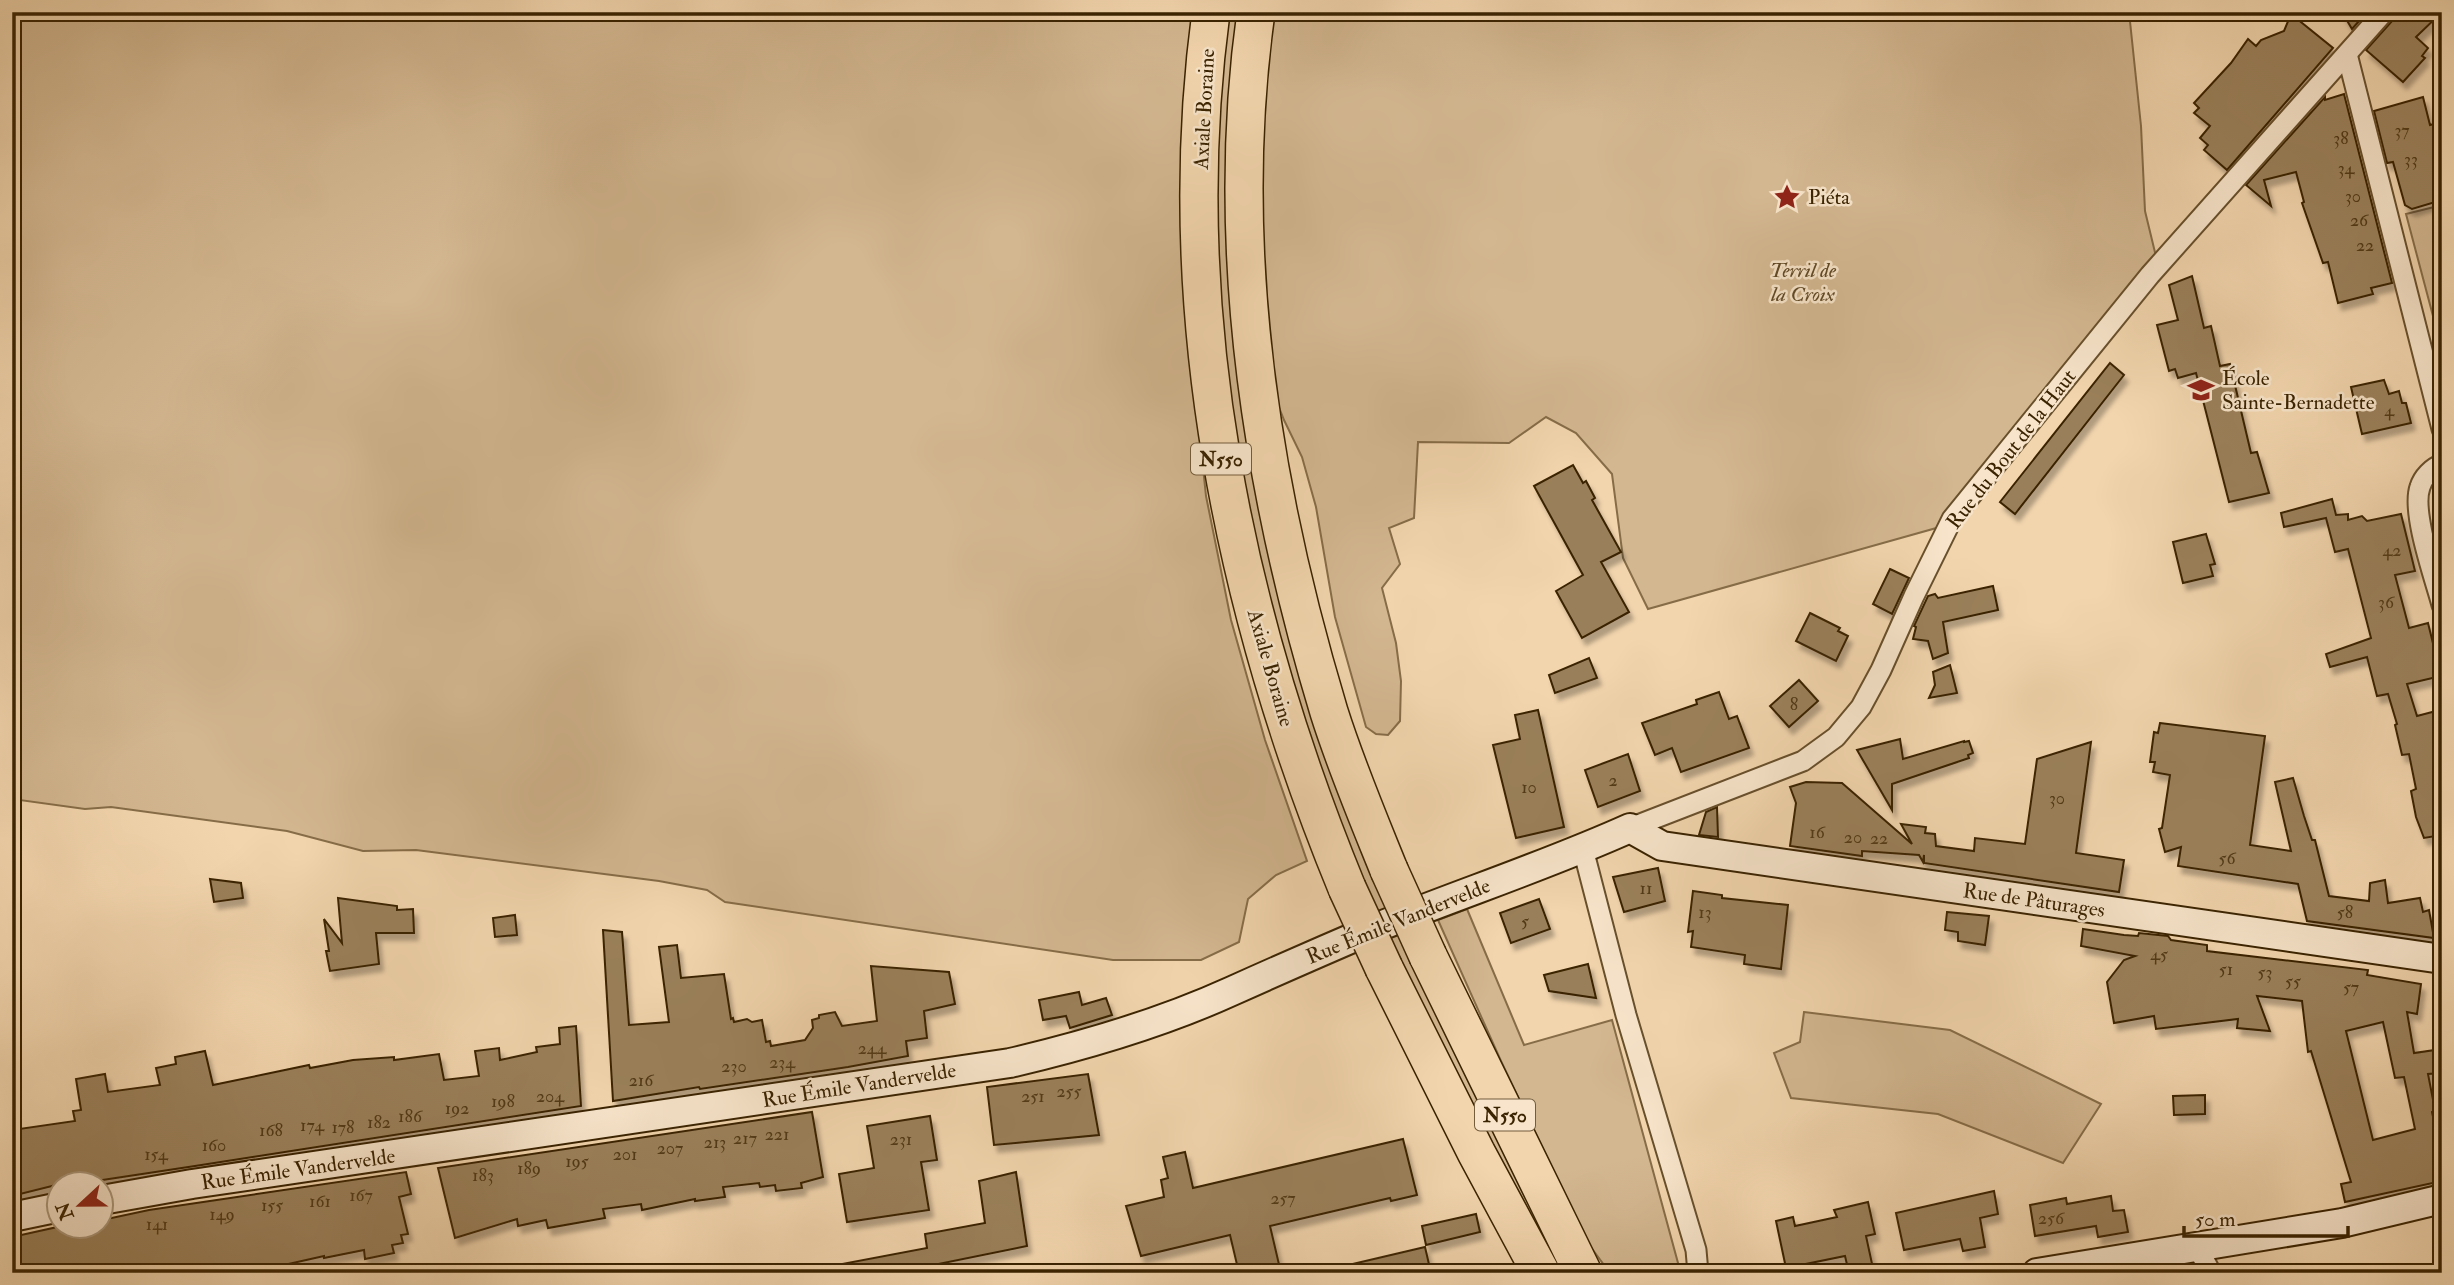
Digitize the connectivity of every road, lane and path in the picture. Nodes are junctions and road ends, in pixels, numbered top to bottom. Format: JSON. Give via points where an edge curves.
{"nodes":[{"id":1,"x":1211,"y":12,"type":"edge"},
{"id":2,"x":1256,"y":12,"type":"edge"},
{"id":3,"x":2384,"y":12,"type":"edge"},
{"id":4,"x":2347,"y":54,"type":"junction"},
{"id":5,"x":2442,"y":429,"type":"edge"},
{"id":6,"x":2442,"y":464,"type":"edge"},
{"id":7,"x":2442,"y":606,"type":"edge"},
{"id":8,"x":1630,"y":828,"type":"junction"},
{"id":9,"x":1583,"y":849,"type":"junction"},
{"id":10,"x":2442,"y":959,"type":"edge"},
{"id":11,"x":116,"y":1198,"type":"edge"},
{"id":12,"x":2442,"y":1199,"type":"edge"},
{"id":13,"x":46,"y":1210,"type":"edge"},
{"id":14,"x":12,"y":1217,"type":"edge"},
{"id":15,"x":2200,"y":1245,"type":"junction"},
{"id":16,"x":1697,"y":1272,"type":"edge"},
{"id":17,"x":1541,"y":1273,"type":"edge"},
{"id":18,"x":1583,"y":1273,"type":"edge"},
{"id":19,"x":2037,"y":1273,"type":"edge"},
{"id":20,"x":2211,"y":1273,"type":"edge"}],
"edges":[{"from":1,"to":17,"type":"highway","name":"Axiale Boraine","number":"N550","bridge":true,"via":[[1201,125],[1200,227],[1207,345],[1220,455],[1265,655],[1347,888],[1476,1152]]},
{"from":2,"to":18,"type":"highway","name":"Axiale Boraine","number":"N550","bridge":true,"via":[[1243,206],[1251,332],[1282,532],[1330,713],[1364,809],[1427,956]]},
{"from":3,"to":4,"type":"street","name":"Rue du Bout de la Haut"},
{"from":4,"to":5,"type":"street"},
{"from":4,"to":8,"type":"street","name":"Rue du Bout de la Haut","via":[[2150,275],[1952,519],[1881,670],[1861,707],[1836,737],[1804,761]]},
{"from":6,"to":7,"type":"street","via":[[2419,488],[2418,509]]},
{"from":8,"to":9,"type":"street","name":"Rue du Bout de la Haut"},
{"from":8,"to":10,"type":"street","name":"Rue de Pâturages","via":[[1662,846]]},
{"from":9,"to":11,"type":"street","name":"Rue Émile Vandervelde","via":[[1444,900],[1231,992],[1044,1055]]},
{"from":9,"to":16,"type":"street","via":[[1626,1015],[1696,1250]]},
{"from":12,"to":15,"type":"street","via":[[2342,1223]]},
{"from":13,"to":14,"type":"street"},
{"from":15,"to":19,"type":"street"},
{"from":15,"to":20,"type":"street"}]}
